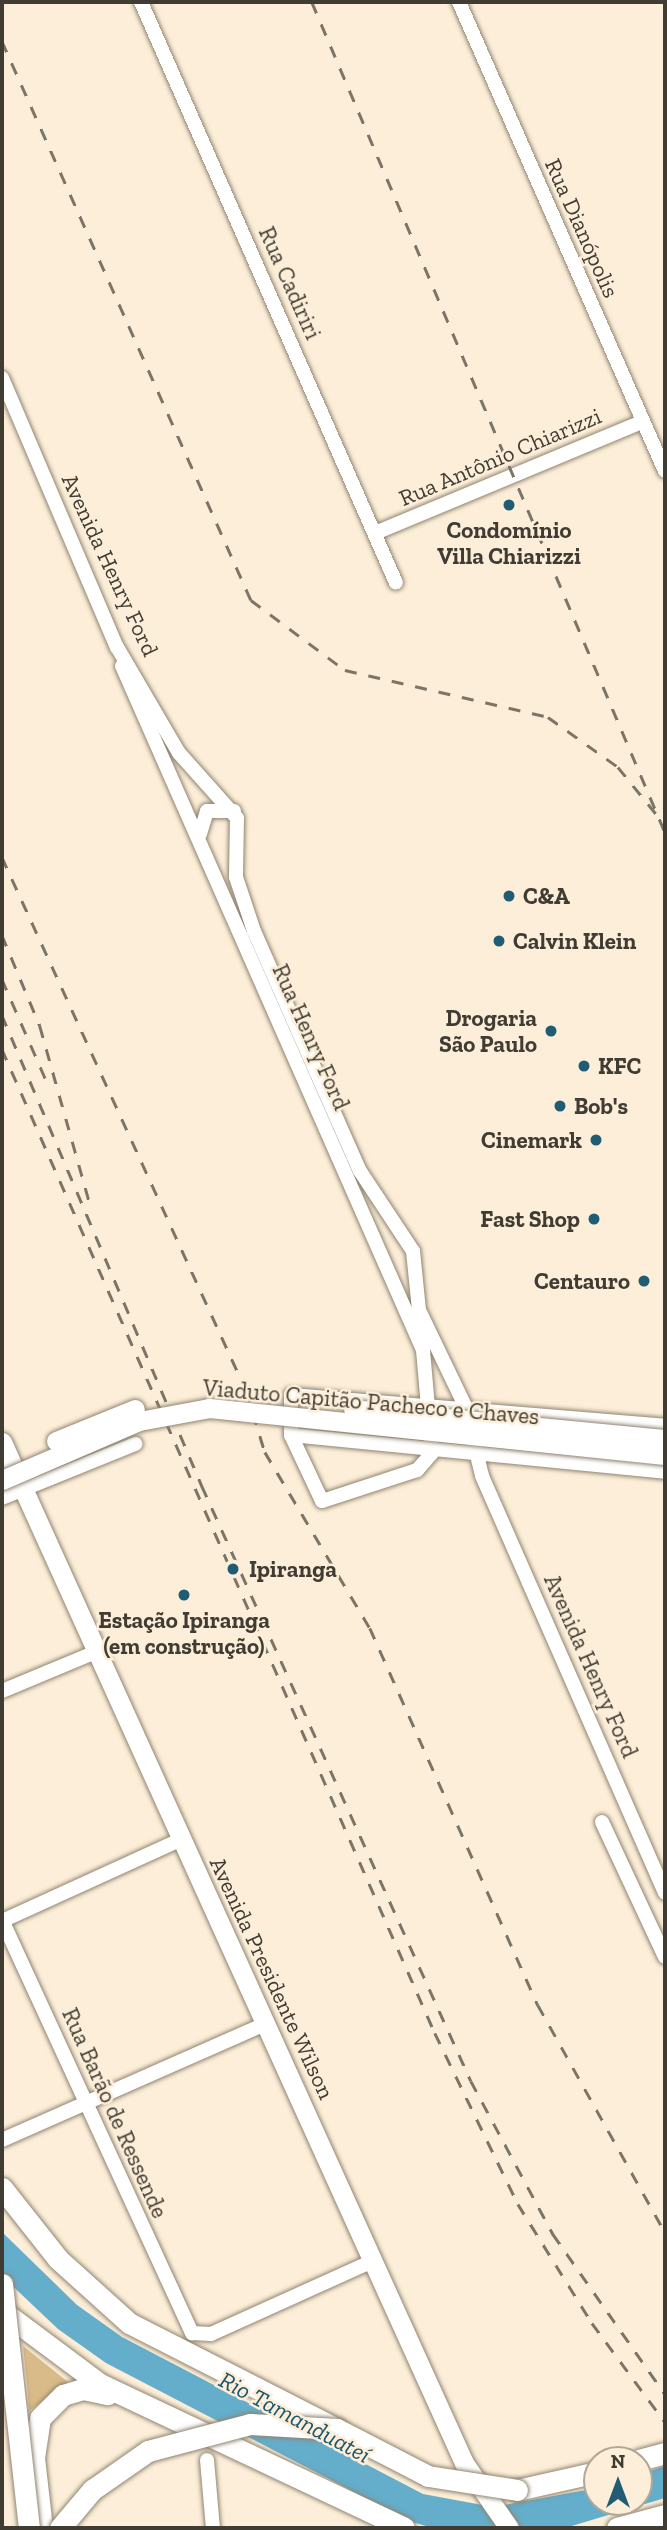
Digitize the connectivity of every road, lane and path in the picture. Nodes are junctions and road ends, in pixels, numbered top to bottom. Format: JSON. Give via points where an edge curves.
{"nodes":[{"id":1,"x":141,"y":2,"type":"edge"},
{"id":2,"x":459,"y":2,"type":"edge"},
{"id":3,"x":2,"y":378,"type":"edge"},
{"id":4,"x":642,"y":422,"type":"junction"},
{"id":5,"x":665,"y":471,"type":"edge"},
{"id":6,"x":375,"y":533,"type":"junction"},
{"id":7,"x":396,"y":583,"type":"dead end"},
{"id":8,"x":117,"y":647,"type":"junction"},
{"id":9,"x":234,"y":811,"type":"junction"},
{"id":10,"x":200,"y":834,"type":"junction"},
{"id":11,"x":413,"y":1251,"type":"junction"},
{"id":12,"x":384,"y":1261,"type":"junction"},
{"id":13,"x":425,"y":1404,"type":"junction"},
{"id":14,"x":465,"y":1406,"type":"junction"},
{"id":15,"x":665,"y":1426,"type":"edge"},
{"id":16,"x":291,"y":1435,"type":"junction"},
{"id":17,"x":665,"y":1439,"type":"edge"},
{"id":18,"x":135,"y":1444,"type":"dead end"},
{"id":19,"x":2,"y":1452,"type":"edge"},
{"id":20,"x":432,"y":1453,"type":"junction"},
{"id":21,"x":665,"y":1455,"type":"edge"},
{"id":22,"x":477,"y":1457,"type":"junction"},
{"id":23,"x":665,"y":1472,"type":"edge"},
{"id":24,"x":2,"y":1480,"type":"edge"},
{"id":25,"x":23,"y":1489,"type":"junction"},
{"id":26,"x":2,"y":1498,"type":"edge"},
{"id":27,"x":98,"y":1651,"type":"junction"},
{"id":28,"x":2,"y":1691,"type":"edge"},
{"id":29,"x":602,"y":1822,"type":"dead end"},
{"id":30,"x":182,"y":1839,"type":"junction"},
{"id":31,"x":665,"y":1893,"type":"edge"},
{"id":32,"x":2,"y":1920,"type":"edge"},
{"id":33,"x":665,"y":1957,"type":"edge"},
{"id":34,"x":267,"y":2023,"type":"junction"},
{"id":35,"x":86,"y":2102,"type":"junction"},
{"id":36,"x":2,"y":2140,"type":"edge"},
{"id":37,"x":2,"y":2188,"type":"edge"},
{"id":38,"x":373,"y":2261,"type":"junction"},
{"id":39,"x":2,"y":2284,"type":"edge"},
{"id":40,"x":2,"y":2311,"type":"edge"},
{"id":41,"x":137,"y":2402,"type":"junction"},
{"id":42,"x":337,"y":2429,"type":"junction"},
{"id":43,"x":207,"y":2460,"type":"dead end"},
{"id":44,"x":583,"y":2476,"type":"edge"},
{"id":45,"x":665,"y":2515,"type":"edge"},
{"id":46,"x":29,"y":2528,"type":"edge"},
{"id":47,"x":42,"y":2528,"type":"edge"},
{"id":48,"x":60,"y":2528,"type":"edge"},
{"id":49,"x":213,"y":2528,"type":"edge"},
{"id":50,"x":404,"y":2528,"type":"edge"},
{"id":51,"x":509,"y":2528,"type":"edge"},
{"id":52,"x":617,"y":2528,"type":"edge"}],
"edges":[{"from":1,"to":6,"type":"street","name":"Rua Cadiriri"},
{"from":2,"to":4,"type":"street","name":"Rua Dianópolis"},
{"from":3,"to":8,"type":"street","name":"Avenida Henry Ford"},
{"from":4,"to":5,"type":"street","name":"Rua Dianópolis"},
{"from":4,"to":6,"type":"street","name":"Rua Antônio Chiarizzi"},
{"from":6,"to":7,"type":"street","name":"Rua Cadiriri"},
{"from":8,"to":9,"type":"street","name":"Avenida Henry Ford","via":[[179,753]]},
{"from":8,"to":10,"type":"street","name":"Rua Henry Ford"},
{"from":9,"to":10,"type":"street","via":[[207,811]]},
{"from":9,"to":11,"type":"street","via":[[236,877],[254,931],[360,1171]]},
{"from":10,"to":12,"type":"street","name":"Rua Henry Ford"},
{"from":11,"to":12,"type":"street","via":[[402,1267]]},
{"from":11,"to":14,"type":"street","via":[[421,1316]]},
{"from":12,"to":13,"type":"street","name":"Rua Henry Ford","via":[[427,1361]]},
{"from":13,"to":14,"type":"street"},
{"from":13,"to":16,"type":"street","via":[[295,1392]]},
{"from":13,"to":20,"type":"street","name":"Rua Henry Ford"},
{"from":14,"to":15,"type":"street"},
{"from":14,"to":22,"type":"street"},
{"from":16,"to":20,"type":"street"},
{"from":16,"to":20,"type":"street","via":[[325,1502],[417,1470]]},
{"from":17,"to":19,"type":"main road","name":"Viaduto Capitão Pacheco e Chaves","bridge":true,"via":[[214,1397],[134,1409]]},
{"from":18,"to":25,"type":"street"},
{"from":19,"to":25,"type":"main road","name":"Avenida Presidente Wilson"},
{"from":20,"to":22,"type":"street"},
{"from":21,"to":24,"type":"main road","name":"Viaduto Capitão Pacheco e Chaves","bridge":true,"via":[[209,1408],[139,1420]]},
{"from":22,"to":23,"type":"street"},
{"from":22,"to":31,"type":"street","name":"Avenida Henry Ford"},
{"from":25,"to":26,"type":"street"},
{"from":25,"to":27,"type":"main road","name":"Avenida Presidente Wilson"},
{"from":27,"to":28,"type":"street"},
{"from":27,"to":30,"type":"main road","name":"Avenida Presidente Wilson"},
{"from":29,"to":33,"type":"street"},
{"from":30,"to":32,"type":"street"},
{"from":30,"to":34,"type":"main road","name":"Avenida Presidente Wilson"},
{"from":32,"to":35,"type":"street","name":"Rua Barão de Ressende"},
{"from":34,"to":35,"type":"street"},
{"from":34,"to":38,"type":"main road","name":"Avenida Presidente Wilson"},
{"from":35,"to":36,"type":"street"},
{"from":35,"to":38,"type":"street","name":"Rua Barão de Ressende","via":[[186,2326],[211,2334]]},
{"from":37,"to":42,"type":"highway","via":[[58,2259],[110,2309],[161,2343]]},
{"from":38,"to":51,"type":"main road","name":"Avenida Presidente Wilson","via":[[464,2463]]},
{"from":39,"to":46,"type":"highway","bridge":true},
{"from":40,"to":41,"type":"highway","via":[[78,2371]]},
{"from":41,"to":47,"type":"highway","via":[[83,2389],[50,2403],[35,2438]]},
{"from":41,"to":50,"type":"highway"},
{"from":42,"to":44,"type":"highway","bridge":true,"via":[[428,2476],[473,2488],[537,2488]]},
{"from":42,"to":48,"type":"highway","bridge":true,"via":[[250,2424],[173,2440],[116,2469]]},
{"from":43,"to":49,"type":"street"},
{"from":45,"to":52,"type":"highway"}]}
